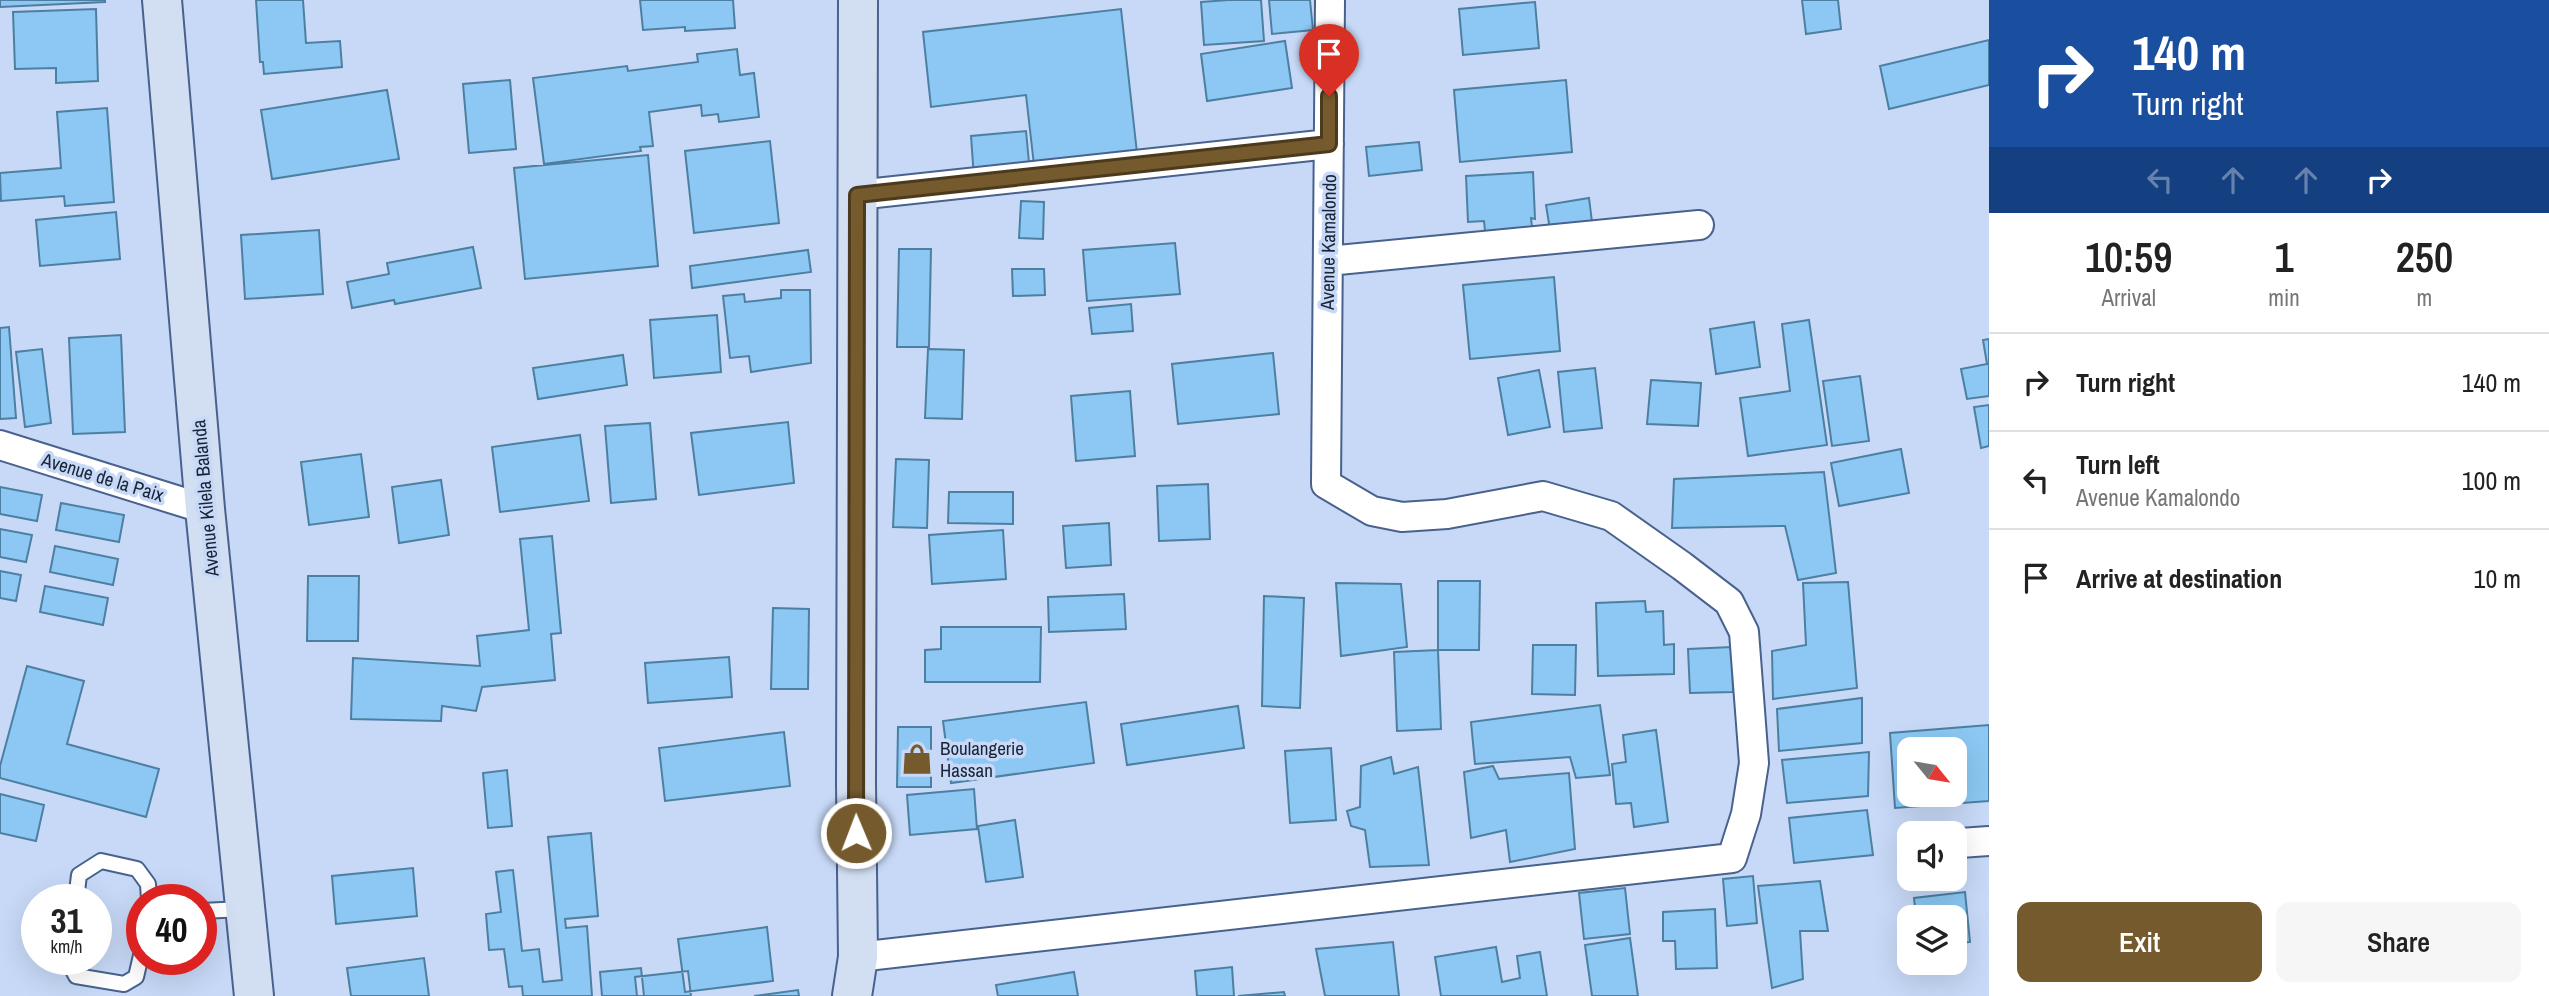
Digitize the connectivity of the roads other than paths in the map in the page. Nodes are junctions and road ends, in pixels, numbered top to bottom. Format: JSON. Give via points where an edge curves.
{"nodes":[{"id":1,"x":162,"y":0,"type":"edge"},
{"id":2,"x":858,"y":0,"type":"edge"},
{"id":3,"x":1330,"y":0,"type":"edge"},
{"id":4,"x":1329,"y":144,"type":"junction"},
{"id":5,"x":857,"y":195,"type":"junction"},
{"id":6,"x":1699,"y":225,"type":"dead end"},
{"id":7,"x":1328,"y":261,"type":"junction"},
{"id":8,"x":0,"y":445,"type":"edge"},
{"id":9,"x":205,"y":509,"type":"junction"},
{"id":10,"x":1989,"y":841,"type":"edge"},
{"id":11,"x":1967,"y":843,"type":"edge"},
{"id":12,"x":78,"y":884,"type":"edge"},
{"id":13,"x":148,"y":884,"type":"edge"},
{"id":14,"x":246,"y":909,"type":"junction"},
{"id":15,"x":217,"y":910,"type":"edge"},
{"id":16,"x":858,"y":957,"type":"junction"},
{"id":17,"x":76,"y":975,"type":"edge"},
{"id":18,"x":136,"y":975,"type":"edge"},
{"id":19,"x":254,"y":996,"type":"edge"},
{"id":20,"x":852,"y":996,"type":"edge"}],
"edges":[{"from":1,"to":9,"type":"main road","name":"Avenue Kilela Balanda"},
{"from":2,"to":5,"type":"main road"},
{"from":3,"to":4,"type":"street","name":"Avenue Kamalondo"},
{"from":4,"to":5,"type":"street"},
{"from":4,"to":7,"type":"street","name":"Avenue Kamalondo"},
{"from":5,"to":16,"type":"main road"},
{"from":6,"to":7,"type":"street"},
{"from":7,"to":16,"type":"street","name":"Avenue Kamalondo","via":[[1326,484],[1372,511],[1402,517],[1447,514],[1543,496],[1611,516],[1729,602],[1744,632],[1754,763],[1746,814],[1732,858]]},
{"from":8,"to":9,"type":"street","name":"Avenue de la Paix"},
{"from":9,"to":14,"type":"main road","name":"Avenue Kilela Balanda"},
{"from":10,"to":11,"type":"street"},
{"from":12,"to":13,"type":"lane","via":[[79,875],[101,862],[137,869]]},
{"from":14,"to":15,"type":"lane"},
{"from":14,"to":19,"type":"main road","name":"Avenue Kilela Balanda"},
{"from":16,"to":20,"type":"main road"},
{"from":17,"to":18,"type":"lane","via":[[124,984]]}]}
